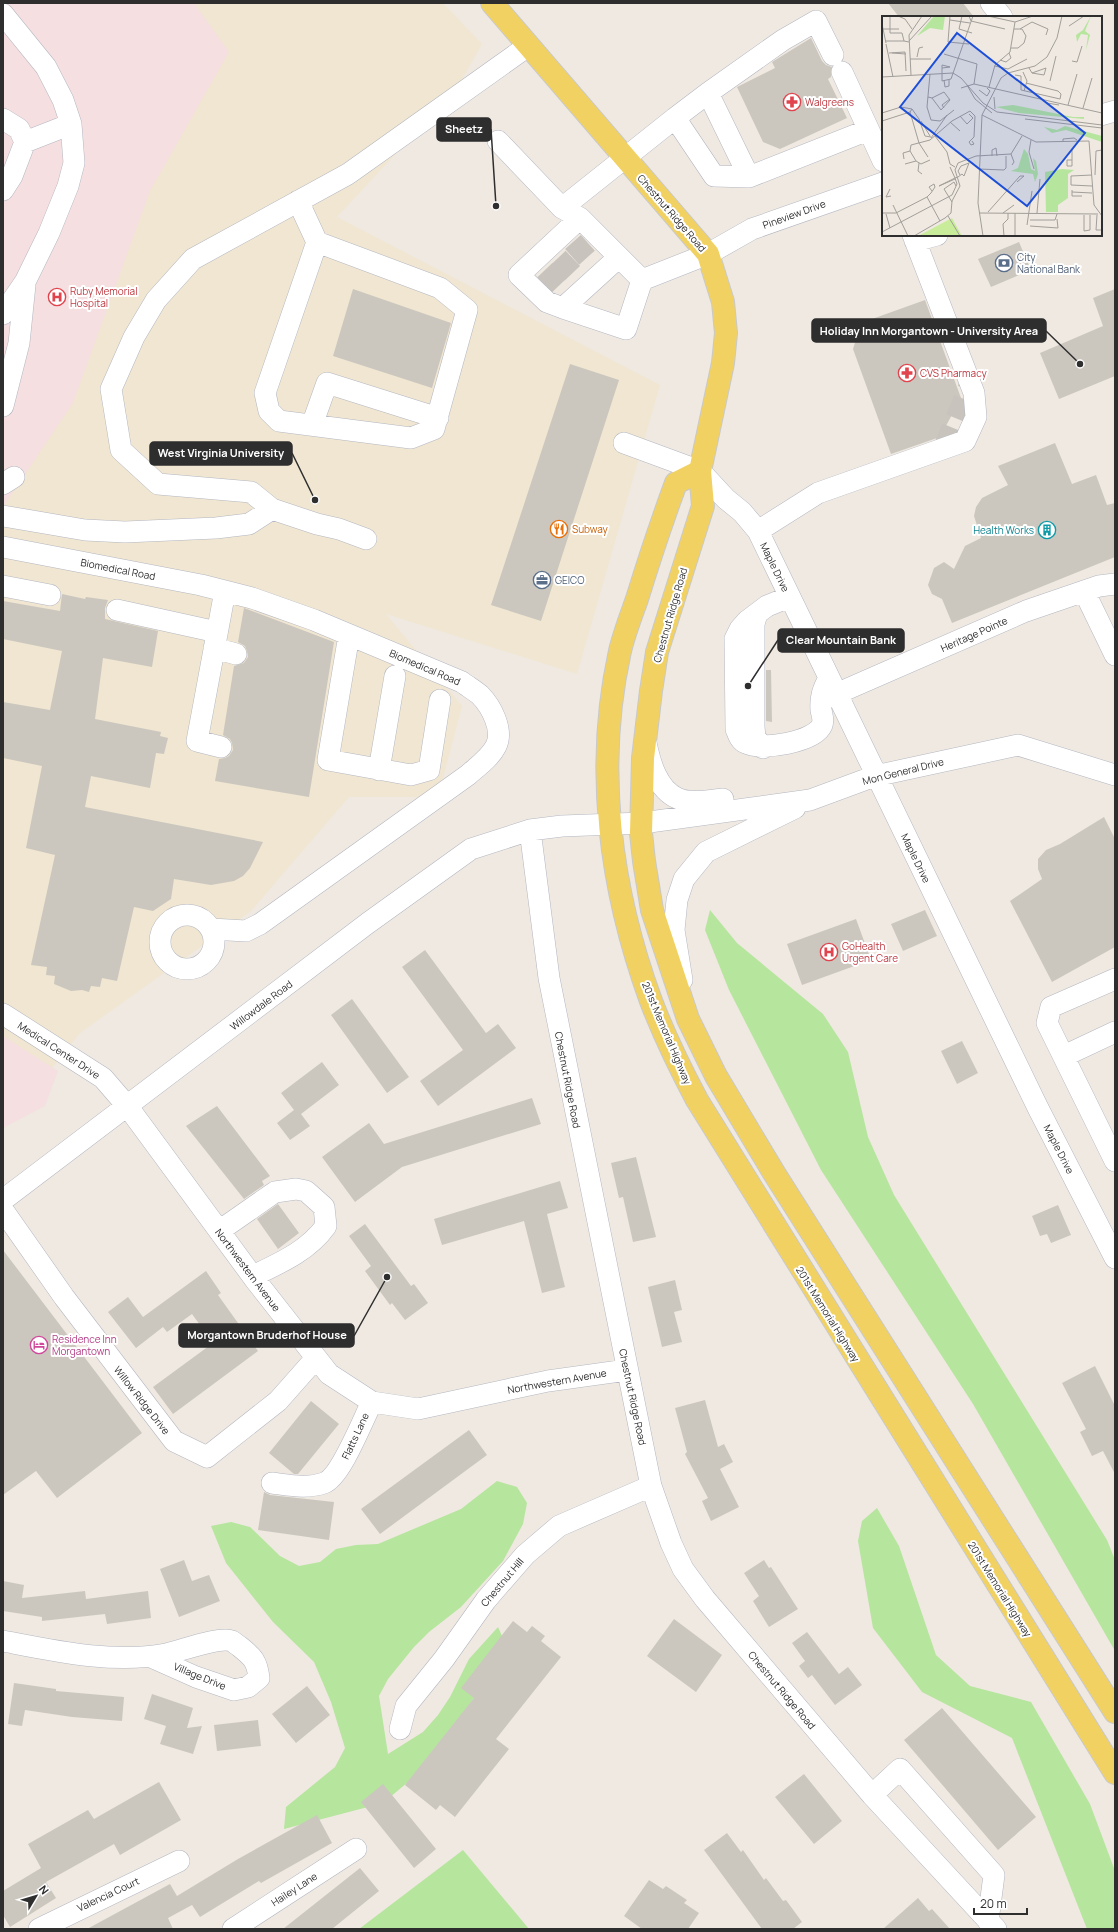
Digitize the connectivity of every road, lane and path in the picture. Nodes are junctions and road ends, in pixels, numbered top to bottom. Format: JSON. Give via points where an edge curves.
{"nodes":[{"id":1,"x":492,"y":3,"type":"edge"},
{"id":2,"x":991,"y":3,"type":"edge"},
{"id":3,"x":3,"y":14,"type":"edge"},
{"id":4,"x":1001,"y":16,"type":"edge"},
{"id":5,"x":824,"y":35,"type":"junction"},
{"id":6,"x":528,"y":46,"type":"junction"},
{"id":7,"x":841,"y":71,"type":"junction"},
{"id":8,"x":708,"y":93,"type":"junction"},
{"id":9,"x":1115,"y":111,"type":"edge"},
{"id":10,"x":1102,"y":115,"type":"edge"},
{"id":11,"x":675,"y":118,"type":"junction"},
{"id":12,"x":3,"y":119,"type":"edge"},
{"id":13,"x":71,"y":124,"type":"junction"},
{"id":14,"x":868,"y":130,"type":"junction"},
{"id":15,"x":498,"y":141,"type":"dead end"},
{"id":16,"x":25,"y":142,"type":"junction"},
{"id":17,"x":624,"y":158,"type":"junction"},
{"id":18,"x":882,"y":159,"type":"edge"},
{"id":19,"x":749,"y":177,"type":"junction"},
{"id":20,"x":882,"y":183,"type":"edge"},
{"id":21,"x":3,"y":190,"type":"edge"},
{"id":22,"x":298,"y":201,"type":"junction"},
{"id":23,"x":571,"y":213,"type":"junction"},
{"id":24,"x":929,"y":236,"type":"edge"},
{"id":25,"x":914,"y":238,"type":"edge"},
{"id":26,"x":317,"y":242,"type":"junction"},
{"id":27,"x":708,"y":254,"type":"junction"},
{"id":28,"x":619,"y":257,"type":"junction"},
{"id":29,"x":642,"y":280,"type":"junction"},
{"id":30,"x":25,"y":282,"type":"junction"},
{"id":31,"x":579,"y":285,"type":"junction"},
{"id":32,"x":3,"y":314,"type":"edge"},
{"id":33,"x":11,"y":339,"type":"edge"},
{"id":34,"x":3,"y":406,"type":"edge"},
{"id":35,"x":438,"y":418,"type":"junction"},
{"id":36,"x":312,"y":426,"type":"junction"},
{"id":37,"x":624,"y":443,"type":"dead end"},
{"id":38,"x":700,"y":471,"type":"junction"},
{"id":39,"x":272,"y":509,"type":"junction"},
{"id":40,"x":3,"y":516,"type":"edge"},
{"id":41,"x":758,"y":531,"type":"junction"},
{"id":42,"x":366,"y":539,"type":"dead end"},
{"id":43,"x":3,"y":547,"type":"edge"},
{"id":44,"x":1115,"y":584,"type":"edge"},
{"id":45,"x":3,"y":586,"type":"edge"},
{"id":46,"x":225,"y":591,"type":"junction"},
{"id":47,"x":1084,"y":591,"type":"junction"},
{"id":48,"x":50,"y":595,"type":"dead end"},
{"id":49,"x":789,"y":597,"type":"junction"},
{"id":50,"x":117,"y":610,"type":"dead end"},
{"id":51,"x":349,"y":635,"type":"junction"},
{"id":52,"x":216,"y":640,"type":"junction"},
{"id":53,"x":236,"y":654,"type":"dead end"},
{"id":54,"x":1115,"y":655,"type":"edge"},
{"id":55,"x":394,"y":676,"type":"dead end"},
{"id":56,"x":832,"y":686,"type":"junction"},
{"id":57,"x":440,"y":700,"type":"dead end"},
{"id":58,"x":645,"y":739,"type":"junction"},
{"id":59,"x":221,"y":747,"type":"dead end"},
{"id":60,"x":380,"y":770,"type":"junction"},
{"id":61,"x":1115,"y":774,"type":"edge"},
{"id":62,"x":875,"y":776,"type":"junction"},
{"id":63,"x":810,"y":800,"type":"junction"},
{"id":64,"x":642,"y":823,"type":"junction"},
{"id":65,"x":609,"y":825,"type":"junction"},
{"id":66,"x":530,"y":830,"type":"junction"},
{"id":67,"x":211,"y":929,"type":"dead end"},
{"id":68,"x":1115,"y":979,"type":"edge"},
{"id":69,"x":3,"y":1014,"type":"edge"},
{"id":70,"x":688,"y":1020,"type":"junction"},
{"id":71,"x":1115,"y":1032,"type":"edge"},
{"id":72,"x":1064,"y":1056,"type":"junction"},
{"id":73,"x":128,"y":1106,"type":"junction"},
{"id":74,"x":1115,"y":1161,"type":"edge"},
{"id":75,"x":3,"y":1200,"type":"edge"},
{"id":76,"x":3,"y":1210,"type":"edge"},
{"id":77,"x":219,"y":1231,"type":"junction"},
{"id":78,"x":1115,"y":1258,"type":"edge"},
{"id":79,"x":253,"y":1276,"type":"junction"},
{"id":80,"x":316,"y":1358,"type":"junction"},
{"id":81,"x":627,"y":1370,"type":"junction"},
{"id":82,"x":372,"y":1402,"type":"junction"},
{"id":83,"x":272,"y":1483,"type":"dead end"},
{"id":84,"x":650,"y":1486,"type":"junction"},
{"id":85,"x":3,"y":1641,"type":"edge"},
{"id":86,"x":152,"y":1657,"type":"dead end"},
{"id":87,"x":1115,"y":1712,"type":"edge"},
{"id":88,"x":400,"y":1729,"type":"dead end"},
{"id":89,"x":1115,"y":1773,"type":"edge"},
{"id":90,"x":872,"y":1795,"type":"junction"},
{"id":91,"x":356,"y":1849,"type":"dead end"},
{"id":92,"x":179,"y":1861,"type":"dead end"},
{"id":93,"x":992,"y":1925,"type":"edge"},
{"id":94,"x":38,"y":1929,"type":"edge"},
{"id":95,"x":233,"y":1929,"type":"edge"}],
"edges":[{"from":1,"to":6,"type":"main road","name":"Chestnut Ridge Road"},
{"from":2,"to":4,"type":"street"},
{"from":3,"to":13,"type":"street","via":[[46,67],[63,100]]},
{"from":5,"to":7,"type":"street"},
{"from":5,"to":7,"type":"street","via":[[840,46],[853,72]]},
{"from":5,"to":8,"type":"street","via":[[816,20]]},
{"from":6,"to":17,"type":"main road","name":"Chestnut Ridge Road"},
{"from":6,"to":22,"type":"street","via":[[348,174]]},
{"from":7,"to":14,"type":"street"},
{"from":8,"to":11,"type":"street"},
{"from":8,"to":19,"type":"street"},
{"from":9,"to":10,"type":"street"},
{"from":11,"to":17,"type":"street"},
{"from":11,"to":19,"type":"street","via":[[714,176]]},
{"from":12,"to":16,"type":"street","via":[[19,129]]},
{"from":13,"to":16,"type":"street"},
{"from":13,"to":30,"type":"street","via":[[74,163],[68,186]]},
{"from":14,"to":18,"type":"street"},
{"from":14,"to":19,"type":"street"},
{"from":15,"to":23,"type":"street"},
{"from":16,"to":21,"type":"street","via":[[12,176]]},
{"from":17,"to":23,"type":"street"},
{"from":17,"to":27,"type":"main road","name":"Chestnut Ridge Road"},
{"from":20,"to":27,"type":"street","name":"Pineview Drive","via":[[752,229]]},
{"from":22,"to":26,"type":"street"},
{"from":22,"to":39,"type":"street","via":[[192,259],[156,300],[134,337],[111,389],[121,450],[158,484],[251,492]]},
{"from":23,"to":28,"type":"street"},
{"from":23,"to":31,"type":"street","via":[[569,237],[547,259],[519,275],[547,302]]},
{"from":24,"to":25,"type":"street"},
{"from":25,"to":41,"type":"street","via":[[974,393],[976,417],[965,441],[818,493]]},
{"from":26,"to":35,"type":"street","via":[[440,288],[467,310]]},
{"from":26,"to":36,"type":"street","via":[[265,393],[269,411],[279,421]]},
{"from":27,"to":29,"type":"street","name":"Pineview Drive"},
{"from":27,"to":38,"type":"main road","name":"Chestnut Ridge Road","via":[[723,302],[726,333],[723,363]]},
{"from":28,"to":29,"type":"street"},
{"from":28,"to":31,"type":"street"},
{"from":29,"to":31,"type":"street","via":[[626,329]]},
{"from":30,"to":32,"type":"street"},
{"from":30,"to":33,"type":"street"},
{"from":33,"to":34,"type":"street"},
{"from":35,"to":36,"type":"street","via":[[434,429],[411,438]]},
{"from":35,"to":36,"type":"street","via":[[327,383]]},
{"from":37,"to":38,"type":"street"},
{"from":38,"to":41,"type":"street","name":"Maple Drive"},
{"from":38,"to":58,"type":"main road","name":"Chestnut Ridge Road","via":[[703,506],[658,652]]},
{"from":38,"to":65,"type":"main road","via":[[676,483],[620,651],[608,723]]},
{"from":39,"to":40,"type":"street","via":[[250,524],[125,532],[85,530]]},
{"from":39,"to":42,"type":"street"},
{"from":41,"to":49,"type":"street","name":"Maple Drive"},
{"from":43,"to":46,"type":"street","name":"Biomedical Road"},
{"from":44,"to":47,"type":"street","name":"Heritage Pointe"},
{"from":45,"to":48,"type":"street"},
{"from":46,"to":51,"type":"street","name":"Biomedical Road","via":[[252,598]]},
{"from":46,"to":52,"type":"street"},
{"from":47,"to":54,"type":"street"},
{"from":47,"to":56,"type":"street","name":"Heritage Pointe"},
{"from":49,"to":56,"type":"street","name":"Maple Drive"},
{"from":49,"to":56,"type":"street","via":[[773,603],[753,617],[754,727],[759,747],[812,736],[823,724],[821,692]]},
{"from":50,"to":52,"type":"street"},
{"from":51,"to":60,"type":"street","via":[[328,760]]},
{"from":51,"to":67,"type":"street","name":"Biomedical Road","via":[[462,682],[480,695],[492,711],[498,728],[497,744],[487,759],[468,775],[260,924],[246,931]]},
{"from":52,"to":53,"type":"street"},
{"from":52,"to":59,"type":"street","via":[[197,741]]},
{"from":55,"to":60,"type":"street"},
{"from":56,"to":62,"type":"street","name":"Maple Drive"},
{"from":57,"to":60,"type":"street","via":[[429,770],[411,775]]},
{"from":58,"to":63,"type":"street","via":[[658,779],[667,791],[678,799],[697,802],[767,796]]},
{"from":58,"to":64,"type":"main road","name":"Chestnut Ridge Road"},
{"from":61,"to":62,"type":"street","name":"Mon General Drive","via":[[1018,745]]},
{"from":62,"to":63,"type":"street","name":"Mon General Drive"},
{"from":62,"to":78,"type":"street","name":"Maple Drive","via":[[1038,1108]]},
{"from":63,"to":64,"type":"street","name":"Mon General Drive"},
{"from":63,"to":70,"type":"street","via":[[706,852],[684,878],[677,900],[674,930]]},
{"from":64,"to":65,"type":"street"},
{"from":64,"to":70,"type":"main road","via":[[644,860],[652,910]]},
{"from":65,"to":66,"type":"street"},
{"from":65,"to":89,"type":"main road","name":"201st Memorial Highway","via":[[620,894],[632,942],[651,1001],[697,1100]]},
{"from":66,"to":73,"type":"street","name":"Willowdale Road","via":[[471,849],[368,923]]},
{"from":66,"to":81,"type":"street","name":"Chestnut Ridge Road","via":[[549,978]]},
{"from":68,"to":72,"type":"street","via":[[1051,1007],[1047,1023]]},
{"from":69,"to":73,"type":"street","name":"Medical Center Drive","via":[[103,1078]]},
{"from":70,"to":87,"type":"main road","via":[[716,1076],[774,1173]]},
{"from":71,"to":72,"type":"street"},
{"from":72,"to":74,"type":"street"},
{"from":73,"to":75,"type":"street","name":"Willowdale Road"},
{"from":73,"to":77,"type":"street","name":"Northwestern Avenue"},
{"from":76,"to":80,"type":"street","name":"Willow Ridge Drive","via":[[64,1297],[174,1441],[207,1457],[278,1401]]},
{"from":77,"to":79,"type":"street","name":"Northwestern Avenue"},
{"from":77,"to":79,"type":"street","via":[[275,1192],[296,1189],[306,1191],[324,1207],[326,1226],[321,1234],[294,1256]]},
{"from":79,"to":80,"type":"street","name":"Northwestern Avenue"},
{"from":80,"to":82,"type":"street","name":"Northwestern Avenue","via":[[328,1374]]},
{"from":81,"to":82,"type":"street","name":"Northwestern Avenue","via":[[548,1381],[418,1409]]},
{"from":81,"to":84,"type":"street","name":"Chestnut Ridge Road"},
{"from":82,"to":83,"type":"street","name":"Flatts Lane","via":[[342,1466],[326,1483],[308,1487]]},
{"from":84,"to":88,"type":"street","name":"Chestnut Hill","via":[[559,1526],[525,1555],[486,1600],[444,1659],[406,1706]]},
{"from":84,"to":90,"type":"street","name":"Chestnut Ridge Road","via":[[670,1543],[705,1599]]},
{"from":85,"to":86,"type":"street","via":[[112,1657]]},
{"from":90,"to":93,"type":"street","name":"Chestnut Ridge Road"},
{"from":90,"to":93,"type":"street","via":[[900,1769],[994,1875]]},
{"from":91,"to":95,"type":"street","name":"Hailey Lane"},
{"from":92,"to":94,"type":"street","name":"Valencia Court"}]}
